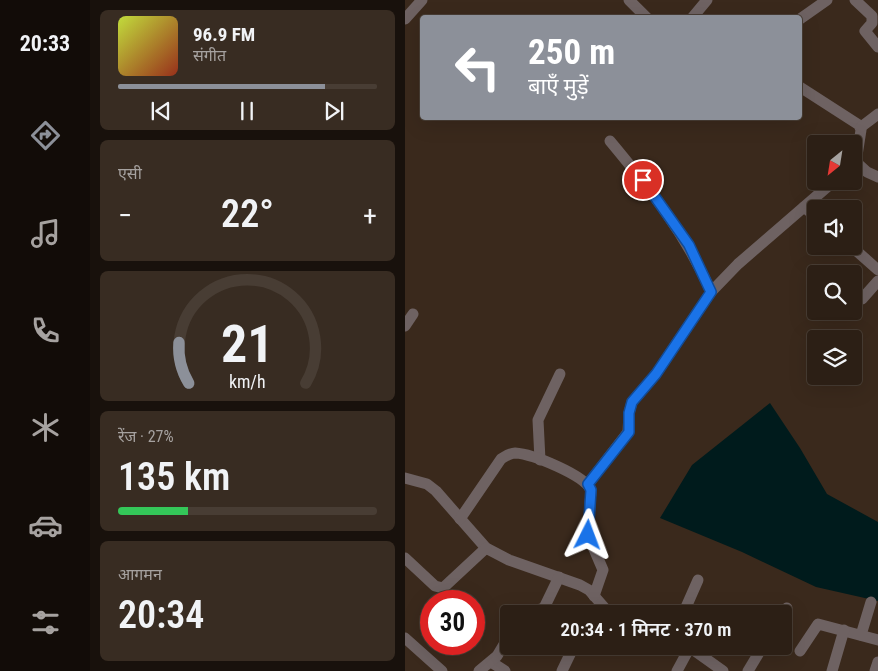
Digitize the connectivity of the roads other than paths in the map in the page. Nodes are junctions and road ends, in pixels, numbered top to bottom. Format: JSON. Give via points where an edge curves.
{"nodes":[{"id":1,"x":422,"y":0,"type":"edge"},
{"id":2,"x":629,"y":0,"type":"edge"},
{"id":3,"x":707,"y":0,"type":"edge"},
{"id":4,"x":827,"y":0,"type":"edge"},
{"id":5,"x":855,"y":0,"type":"edge"},
{"id":6,"x":644,"y":15,"type":"edge"},
{"id":7,"x":694,"y":15,"type":"edge"},
{"id":8,"x":802,"y":18,"type":"edge"},
{"id":9,"x":405,"y":19,"type":"edge"},
{"id":10,"x":878,"y":47,"type":"edge"},
{"id":11,"x":802,"y":88,"type":"edge"},
{"id":12,"x":878,"y":114,"type":"edge"},
{"id":13,"x":861,"y":127,"type":"junction"},
{"id":14,"x":860,"y":135,"type":"edge"},
{"id":15,"x":610,"y":141,"type":"dead end"},
{"id":16,"x":863,"y":169,"type":"edge"},
{"id":17,"x":878,"y":177,"type":"edge"},
{"id":18,"x":824,"y":190,"type":"edge"},
{"id":19,"x":805,"y":207,"type":"joint"},
{"id":20,"x":861,"y":255,"type":"edge"},
{"id":21,"x":878,"y":270,"type":"edge"},
{"id":22,"x":878,"y":281,"type":"edge"},
{"id":23,"x":711,"y":292,"type":"junction"},
{"id":24,"x":862,"y":299,"type":"dead end"},
{"id":25,"x":413,"y":314,"type":"dead end"},
{"id":26,"x":405,"y":326,"type":"edge"},
{"id":27,"x":560,"y":374,"type":"dead end"},
{"id":28,"x":540,"y":460,"type":"junction"},
{"id":29,"x":405,"y":478,"type":"edge"},
{"id":30,"x":588,"y":484,"type":"junction"},
{"id":31,"x":460,"y":519,"type":"junction"},
{"id":32,"x":486,"y":548,"type":"junction"},
{"id":33,"x":405,"y":558,"type":"edge"},
{"id":34,"x":559,"y":577,"type":"junction"},
{"id":35,"x":698,"y":580,"type":"dead end"},
{"id":36,"x":594,"y":596,"type":"junction"},
{"id":37,"x":871,"y":602,"type":"dead end"},
{"id":38,"x":545,"y":605,"type":"edge"},
{"id":39,"x":599,"y":605,"type":"edge"},
{"id":40,"x":687,"y":605,"type":"edge"},
{"id":41,"x":844,"y":630,"type":"junction"},
{"id":42,"x":861,"y":635,"type":"junction"},
{"id":43,"x":405,"y":638,"type":"edge"},
{"id":44,"x":878,"y":640,"type":"edge"},
{"id":45,"x":500,"y":649,"type":"edge"},
{"id":46,"x":800,"y":651,"type":"dead end"},
{"id":47,"x":570,"y":655,"type":"edge"},
{"id":48,"x":685,"y":655,"type":"edge"},
{"id":49,"x":700,"y":655,"type":"edge"},
{"id":50,"x":758,"y":655,"type":"edge"},
{"id":51,"x":491,"y":662,"type":"junction"},
{"id":52,"x":878,"y":662,"type":"edge"},
{"id":53,"x":442,"y":671,"type":"edge"},
{"id":54,"x":479,"y":671,"type":"edge"},
{"id":55,"x":505,"y":671,"type":"edge"},
{"id":56,"x":562,"y":671,"type":"edge"},
{"id":57,"x":677,"y":671,"type":"edge"},
{"id":58,"x":723,"y":671,"type":"edge"},
{"id":59,"x":748,"y":671,"type":"edge"},
{"id":60,"x":832,"y":671,"type":"edge"},
{"id":61,"x":875,"y":671,"type":"edge"}],
"edges":[{"from":1,"to":9,"type":"street"},
{"from":2,"to":6,"type":"street"},
{"from":3,"to":7,"type":"street"},
{"from":4,"to":8,"type":"street"},
{"from":5,"to":10,"type":"street","via":[[872,16],[872,23],[865,33]]},
{"from":11,"to":13,"type":"street"},
{"from":12,"to":13,"type":"street"},
{"from":13,"to":14,"type":"street"},
{"from":15,"to":23,"type":"street","via":[[685,238]]},
{"from":16,"to":17,"type":"street"},
{"from":18,"to":19,"type":"street"},
{"from":19,"to":23,"type":"street","via":[[738,264]]},
{"from":20,"to":21,"type":"street"},
{"from":22,"to":24,"type":"street"},
{"from":23,"to":30,"type":"street","via":[[656,374],[632,402],[629,432]]},
{"from":25,"to":26,"type":"street"},
{"from":27,"to":28,"type":"street","via":[[538,420]]},
{"from":28,"to":30,"type":"street"},
{"from":28,"to":31,"type":"street","via":[[514,453],[501,458]]},
{"from":29,"to":31,"type":"street","via":[[427,484]]},
{"from":30,"to":36,"type":"street","via":[[591,490],[588,535],[603,570]]},
{"from":31,"to":32,"type":"street"},
{"from":32,"to":33,"type":"street","via":[[446,586],[439,588]]},
{"from":32,"to":34,"type":"street","via":[[509,560]]},
{"from":34,"to":36,"type":"street","via":[[580,584]]},
{"from":34,"to":38,"type":"street"},
{"from":35,"to":40,"type":"street"},
{"from":36,"to":39,"type":"street"},
{"from":37,"to":42,"type":"street"},
{"from":41,"to":42,"type":"street"},
{"from":41,"to":46,"type":"street","via":[[818,624]]},
{"from":41,"to":60,"type":"street"},
{"from":42,"to":44,"type":"street"},
{"from":43,"to":53,"type":"street"},
{"from":45,"to":51,"type":"street"},
{"from":47,"to":56,"type":"street"},
{"from":48,"to":57,"type":"street"},
{"from":49,"to":58,"type":"street"},
{"from":50,"to":59,"type":"street"},
{"from":51,"to":54,"type":"street"},
{"from":51,"to":55,"type":"street"},
{"from":52,"to":61,"type":"street"}]}
